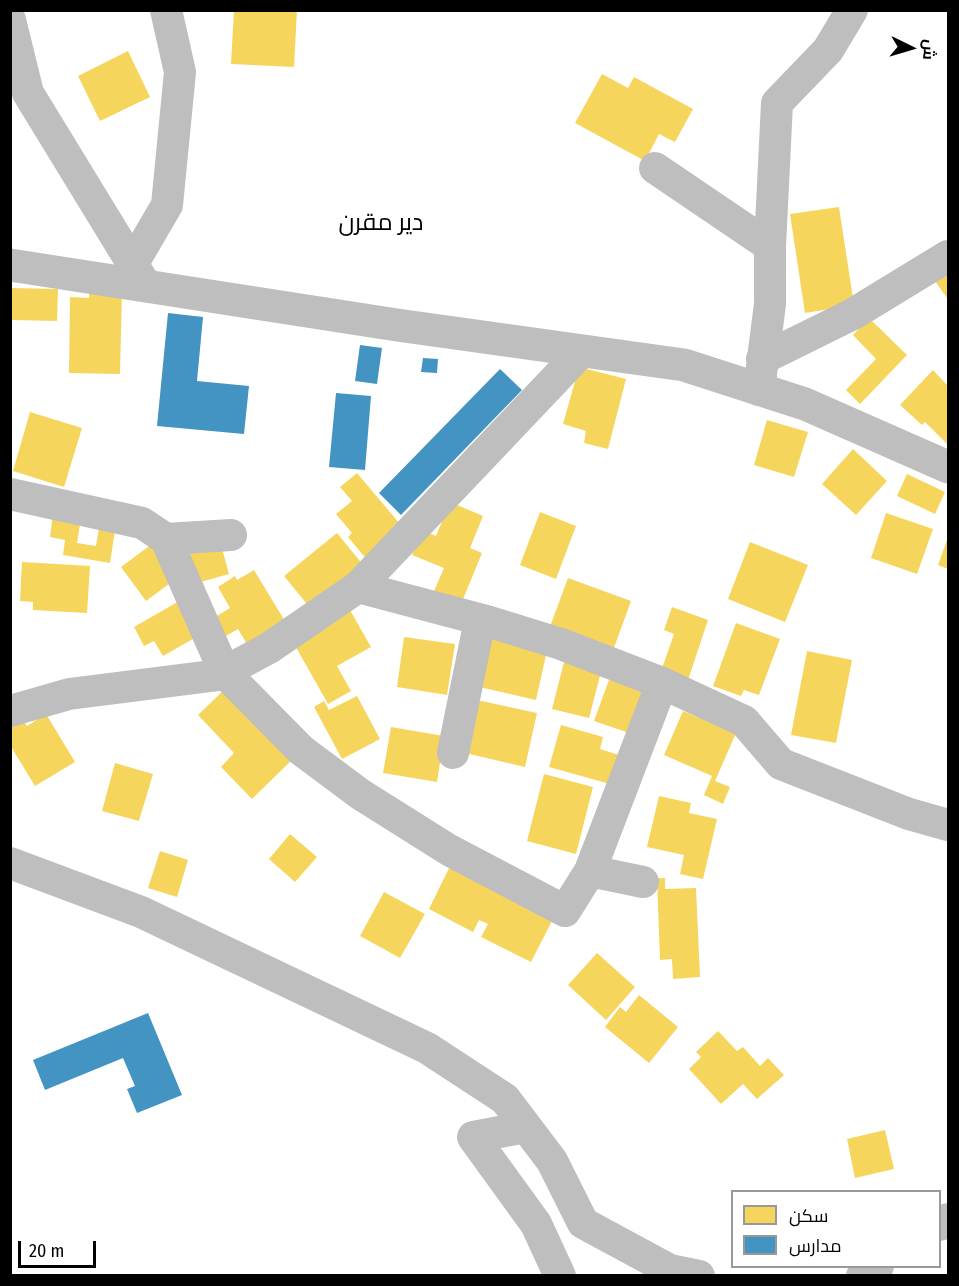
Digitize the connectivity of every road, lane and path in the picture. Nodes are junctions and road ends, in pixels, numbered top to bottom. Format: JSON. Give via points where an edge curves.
{"nodes":[{"id":1,"x":166,"y":10,"type":"edge"},
{"id":2,"x":852,"y":10,"type":"edge"},
{"id":3,"x":10,"y":20,"type":"edge"},
{"id":4,"x":655,"y":168,"type":"dead end"},
{"id":5,"x":770,"y":246,"type":"junction"},
{"id":6,"x":948,"y":256,"type":"edge"},
{"id":7,"x":10,"y":265,"type":"edge"},
{"id":8,"x":139,"y":276,"type":"junction"},
{"id":9,"x":582,"y":351,"type":"junction"},
{"id":10,"x":760,"y":374,"type":"junction"},
{"id":11,"x":948,"y":467,"type":"edge"},
{"id":12,"x":10,"y":494,"type":"edge"},
{"id":13,"x":231,"y":535,"type":"dead end"},
{"id":14,"x":166,"y":539,"type":"junction"},
{"id":15,"x":358,"y":587,"type":"junction"},
{"id":16,"x":480,"y":620,"type":"junction"},
{"id":17,"x":225,"y":673,"type":"junction"},
{"id":18,"x":662,"y":683,"type":"junction"},
{"id":19,"x":10,"y":711,"type":"edge"},
{"id":20,"x":453,"y":753,"type":"dead end"},
{"id":21,"x":948,"y":825,"type":"edge"},
{"id":22,"x":10,"y":863,"type":"edge"},
{"id":23,"x":590,"y":871,"type":"junction"},
{"id":24,"x":643,"y":882,"type":"dead end"},
{"id":25,"x":526,"y":1127,"type":"junction"},
{"id":26,"x":560,"y":1275,"type":"edge"},
{"id":27,"x":699,"y":1275,"type":"edge"}],
"edges":[{"from":1,"to":8,"type":"street","via":[[180,72],[167,205]]},
{"from":2,"to":5,"type":"street","via":[[828,51],[777,103]]},
{"from":3,"to":8,"type":"street","via":[[28,93]]},
{"from":4,"to":5,"type":"street"},
{"from":5,"to":10,"type":"street","via":[[770,304]]},
{"from":6,"to":10,"type":"street"},
{"from":7,"to":8,"type":"street"},
{"from":8,"to":9,"type":"street"},
{"from":9,"to":10,"type":"street"},
{"from":9,"to":15,"type":"street"},
{"from":10,"to":11,"type":"street","via":[[804,404]]},
{"from":12,"to":14,"type":"street","via":[[142,524]]},
{"from":13,"to":14,"type":"street"},
{"from":14,"to":17,"type":"street"},
{"from":15,"to":16,"type":"street"},
{"from":15,"to":17,"type":"street"},
{"from":16,"to":18,"type":"street","via":[[561,644]]},
{"from":16,"to":20,"type":"street"},
{"from":17,"to":19,"type":"street","via":[[69,694]]},
{"from":17,"to":23,"type":"street","via":[[301,750],[360,794],[449,850],[566,911]]},
{"from":18,"to":21,"type":"street","via":[[744,721],[781,765]]},
{"from":18,"to":23,"type":"street"},
{"from":22,"to":25,"type":"street","via":[[141,912],[427,1047],[505,1099]]},
{"from":23,"to":24,"type":"street"},
{"from":25,"to":26,"type":"street","via":[[473,1137],[536,1224]]},
{"from":25,"to":27,"type":"street","via":[[552,1161],[583,1223],[670,1270]]}]}
